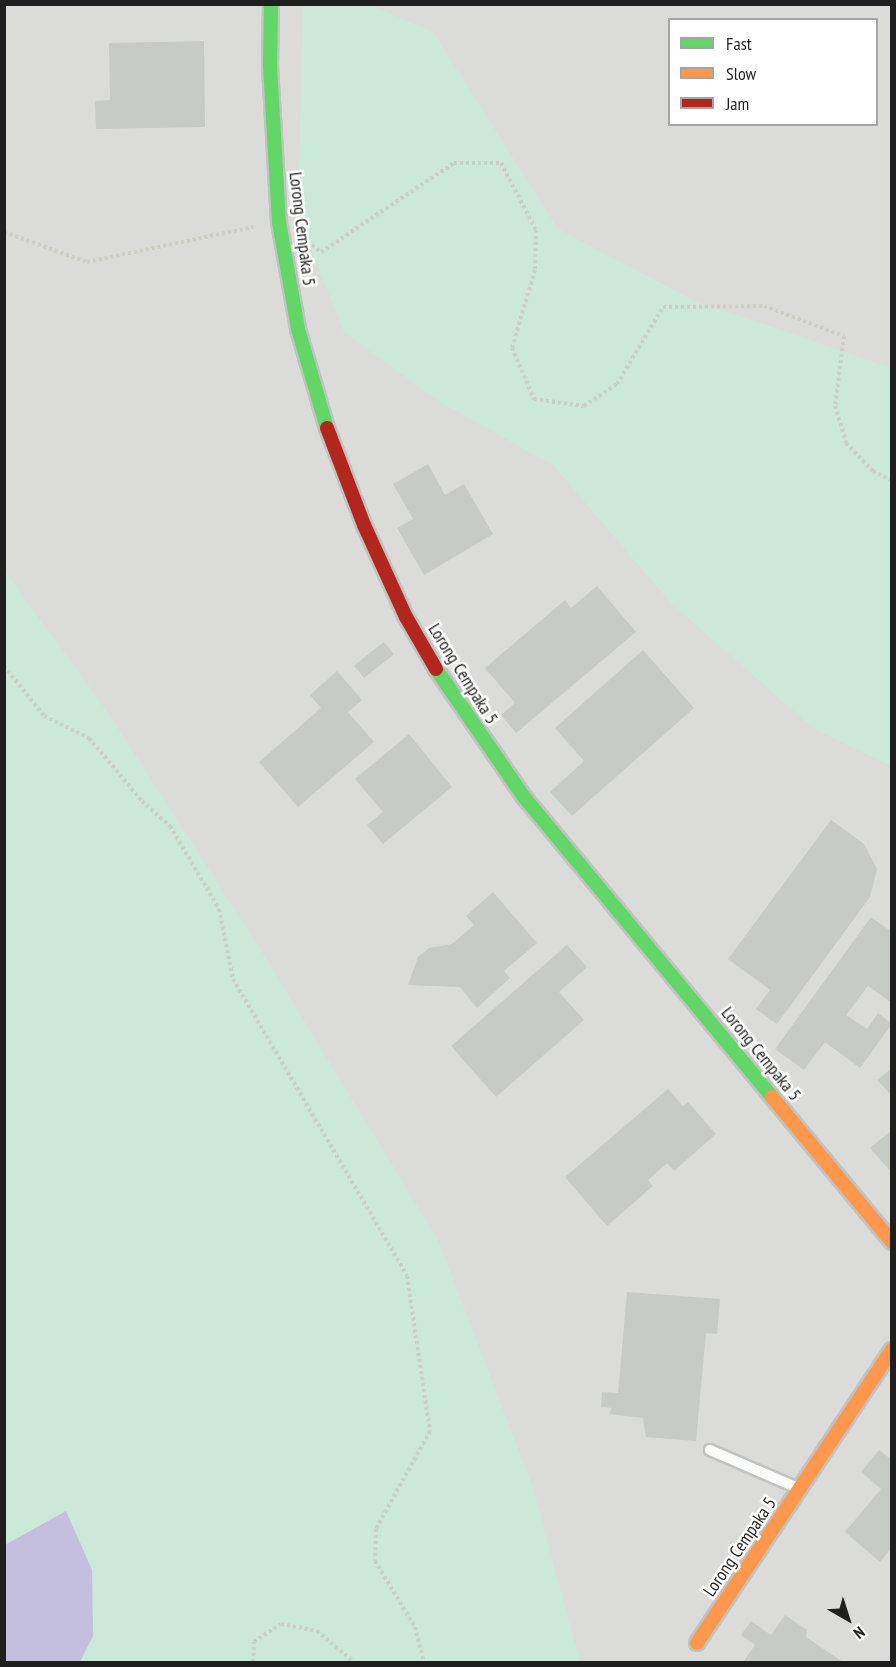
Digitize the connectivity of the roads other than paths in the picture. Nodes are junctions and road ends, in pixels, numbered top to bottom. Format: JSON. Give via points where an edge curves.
{"nodes":[{"id":1,"x":271,"y":4,"type":"edge"},
{"id":2,"x":891,"y":1242,"type":"edge"},
{"id":3,"x":891,"y":1350,"type":"edge"},
{"id":4,"x":710,"y":1450,"type":"dead end"},
{"id":5,"x":801,"y":1489,"type":"junction"},
{"id":6,"x":697,"y":1643,"type":"dead end"}],
"edges":[{"from":1,"to":2,"type":"street","name":"Lorong Cempaka 5","via":[[270,66],[279,222],[298,329],[326,424],[368,535],[406,616],[456,703],[524,797]]},
{"from":3,"to":5,"type":"street","name":"Lorong Cempaka 5"},
{"from":4,"to":5,"type":"lane"},
{"from":5,"to":6,"type":"street","name":"Lorong Cempaka 5"}]}
